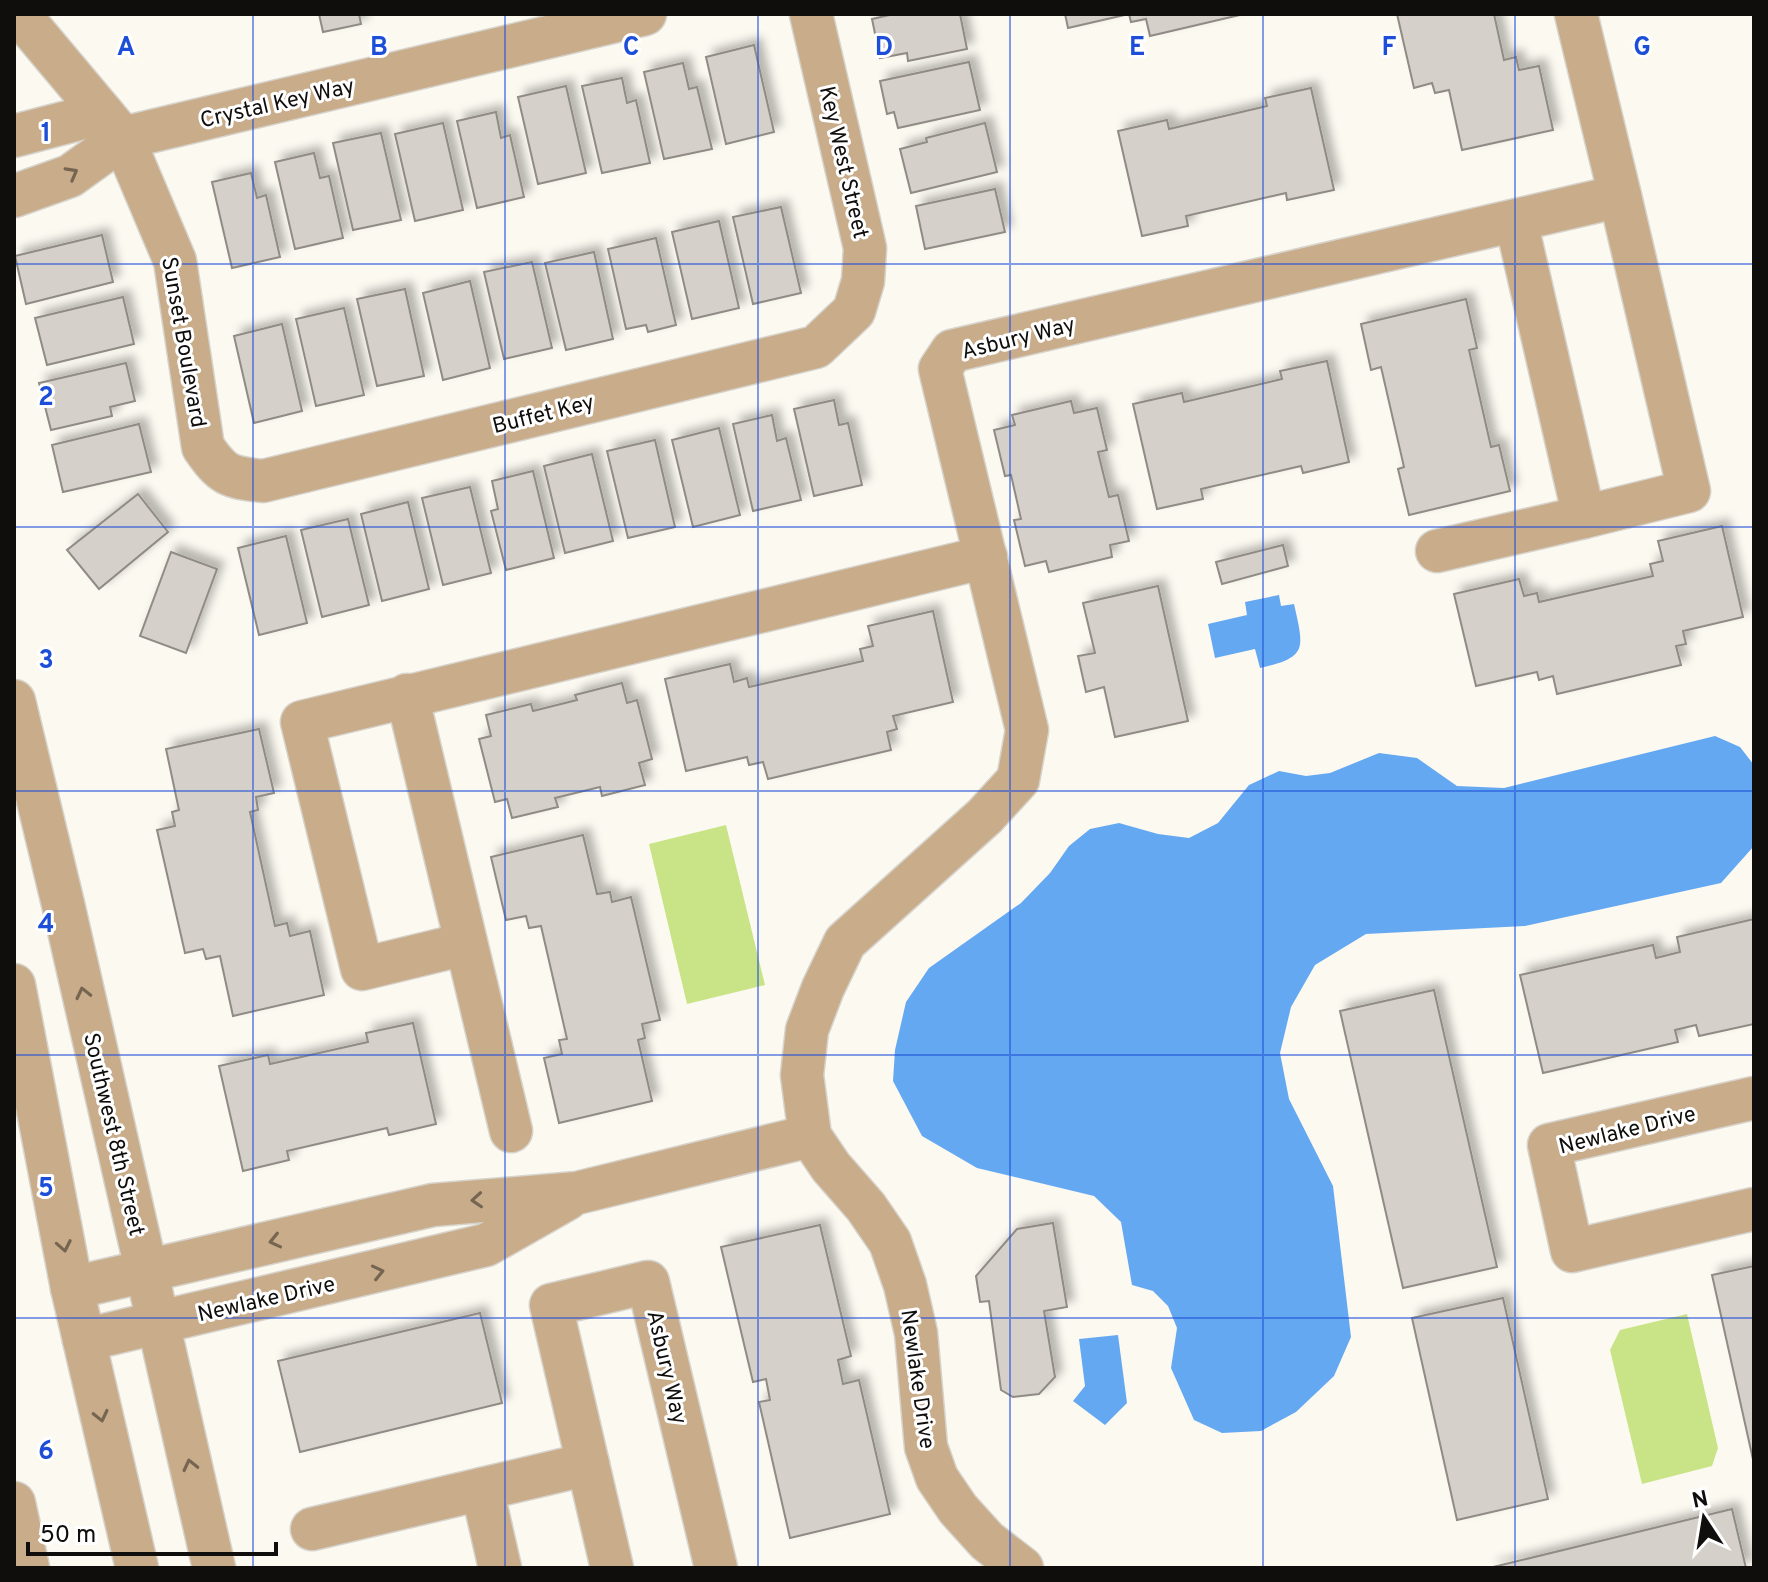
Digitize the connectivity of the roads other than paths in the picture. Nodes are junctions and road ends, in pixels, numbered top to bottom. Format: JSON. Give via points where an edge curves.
{"nodes":[{"id":1,"x":19,"y":14,"type":"edge"},
{"id":2,"x":645,"y":14,"type":"edge"},
{"id":3,"x":811,"y":14,"type":"edge"},
{"id":4,"x":1576,"y":14,"type":"edge"},
{"id":5,"x":113,"y":126,"type":"junction"},
{"id":6,"x":14,"y":136,"type":"edge"},
{"id":7,"x":14,"y":196,"type":"edge"},
{"id":8,"x":1620,"y":196,"type":"junction"},
{"id":9,"x":1516,"y":221,"type":"junction"},
{"id":10,"x":854,"y":311,"type":"joint"},
{"id":11,"x":220,"y":471,"type":"joint"},
{"id":12,"x":1584,"y":517,"type":"junction"},
{"id":13,"x":1437,"y":551,"type":"dead end"},
{"id":14,"x":986,"y":557,"type":"junction"},
{"id":15,"x":407,"y":695,"type":"junction"},
{"id":16,"x":14,"y":701,"type":"edge"},
{"id":17,"x":465,"y":944,"type":"junction"},
{"id":18,"x":14,"y":985,"type":"edge"},
{"id":19,"x":1754,"y":1098,"type":"edge"},
{"id":20,"x":511,"y":1131,"type":"dead end"},
{"id":21,"x":810,"y":1136,"type":"junction"},
{"id":22,"x":577,"y":1193,"type":"junction"},
{"id":23,"x":433,"y":1205,"type":"junction"},
{"id":24,"x":1754,"y":1209,"type":"edge"},
{"id":25,"x":444,"y":1256,"type":"junction"},
{"id":26,"x":146,"y":1271,"type":"junction"},
{"id":27,"x":72,"y":1288,"type":"junction"},
{"id":28,"x":158,"y":1323,"type":"junction"},
{"id":29,"x":84,"y":1340,"type":"junction"},
{"id":30,"x":588,"y":1464,"type":"junction"},
{"id":31,"x":482,"y":1489,"type":"junction"},
{"id":32,"x":14,"y":1503,"type":"edge"},
{"id":33,"x":312,"y":1529,"type":"dead end"},
{"id":34,"x":28,"y":1568,"type":"edge"},
{"id":35,"x":137,"y":1568,"type":"edge"},
{"id":36,"x":214,"y":1568,"type":"edge"},
{"id":37,"x":500,"y":1568,"type":"edge"},
{"id":38,"x":612,"y":1568,"type":"edge"},
{"id":39,"x":716,"y":1568,"type":"edge"},
{"id":40,"x":1022,"y":1568,"type":"edge"}],
"edges":[{"from":1,"to":5,"type":"street","name":"Sunset Boulevard"},
{"from":2,"to":5,"type":"street","name":"Crystal Key Way"},
{"from":3,"to":10,"type":"street","name":"Key West Street","via":[[865,248]]},
{"from":4,"to":8,"type":"street"},
{"from":5,"to":6,"type":"street","name":"Crystal Key Way"},
{"from":7,"to":5,"type":"street","name":"Crystal Key Way","one_way":true,"via":[[70,176]]},
{"from":5,"to":11,"type":"street","name":"Sunset Boulevard","via":[[175,261],[203,447]]},
{"from":8,"to":9,"type":"street","name":"Asbury Way"},
{"from":8,"to":12,"type":"street","via":[[1689,491]]},
{"from":9,"to":12,"type":"street"},
{"from":9,"to":14,"type":"street","name":"Asbury Way","via":[[952,351],[940,369]]},
{"from":10,"to":11,"type":"street","name":"Buffet Key","via":[[816,347],[263,481]]},
{"from":12,"to":13,"type":"street"},
{"from":14,"to":15,"type":"street"},
{"from":14,"to":21,"type":"street","name":"Asbury Way","via":[[1027,730],[1018,780],[845,942],[807,1030],[802,1075]]},
{"from":15,"to":17,"type":"street"},
{"from":15,"to":17,"type":"street","via":[[302,722],[362,969]]},
{"from":26,"to":16,"type":"street","name":"Southwest 8th Street","one_way":true},
{"from":17,"to":20,"type":"street"},
{"from":18,"to":27,"type":"street","one_way":true},
{"from":19,"to":24,"type":"street","name":"Newlake Drive","via":[[1549,1145],[1572,1251]]},
{"from":21,"to":22,"type":"street","name":"Newlake Drive"},
{"from":21,"to":40,"type":"street","name":"Newlake Drive","via":[[890,1242],[916,1333],[926,1447],[937,1478],[977,1531]]},
{"from":22,"to":23,"type":"street","name":"Newlake Drive","one_way":true},
{"from":22,"to":25,"type":"street","name":"Newlake Drive","via":[[486,1245]]},
{"from":23,"to":25,"type":"street"},
{"from":23,"to":26,"type":"street","name":"Newlake Drive","one_way":true},
{"from":28,"to":25,"type":"street","name":"Newlake Drive","one_way":true},
{"from":26,"to":27,"type":"street","name":"Newlake Drive"},
{"from":26,"to":28,"type":"street","name":"Southwest 8th Street"},
{"from":27,"to":29,"type":"street"},
{"from":28,"to":29,"type":"street","name":"Newlake Drive"},
{"from":36,"to":28,"type":"street","name":"Southwest 8th Street","one_way":true},
{"from":29,"to":35,"type":"street","one_way":true},
{"from":30,"to":31,"type":"street"},
{"from":30,"to":38,"type":"street","name":"Asbury Way"},
{"from":30,"to":39,"type":"street","name":"Asbury Way","via":[[551,1305],[648,1282]]},
{"from":31,"to":33,"type":"street"},
{"from":31,"to":37,"type":"street"},
{"from":32,"to":34,"type":"street"}]}
